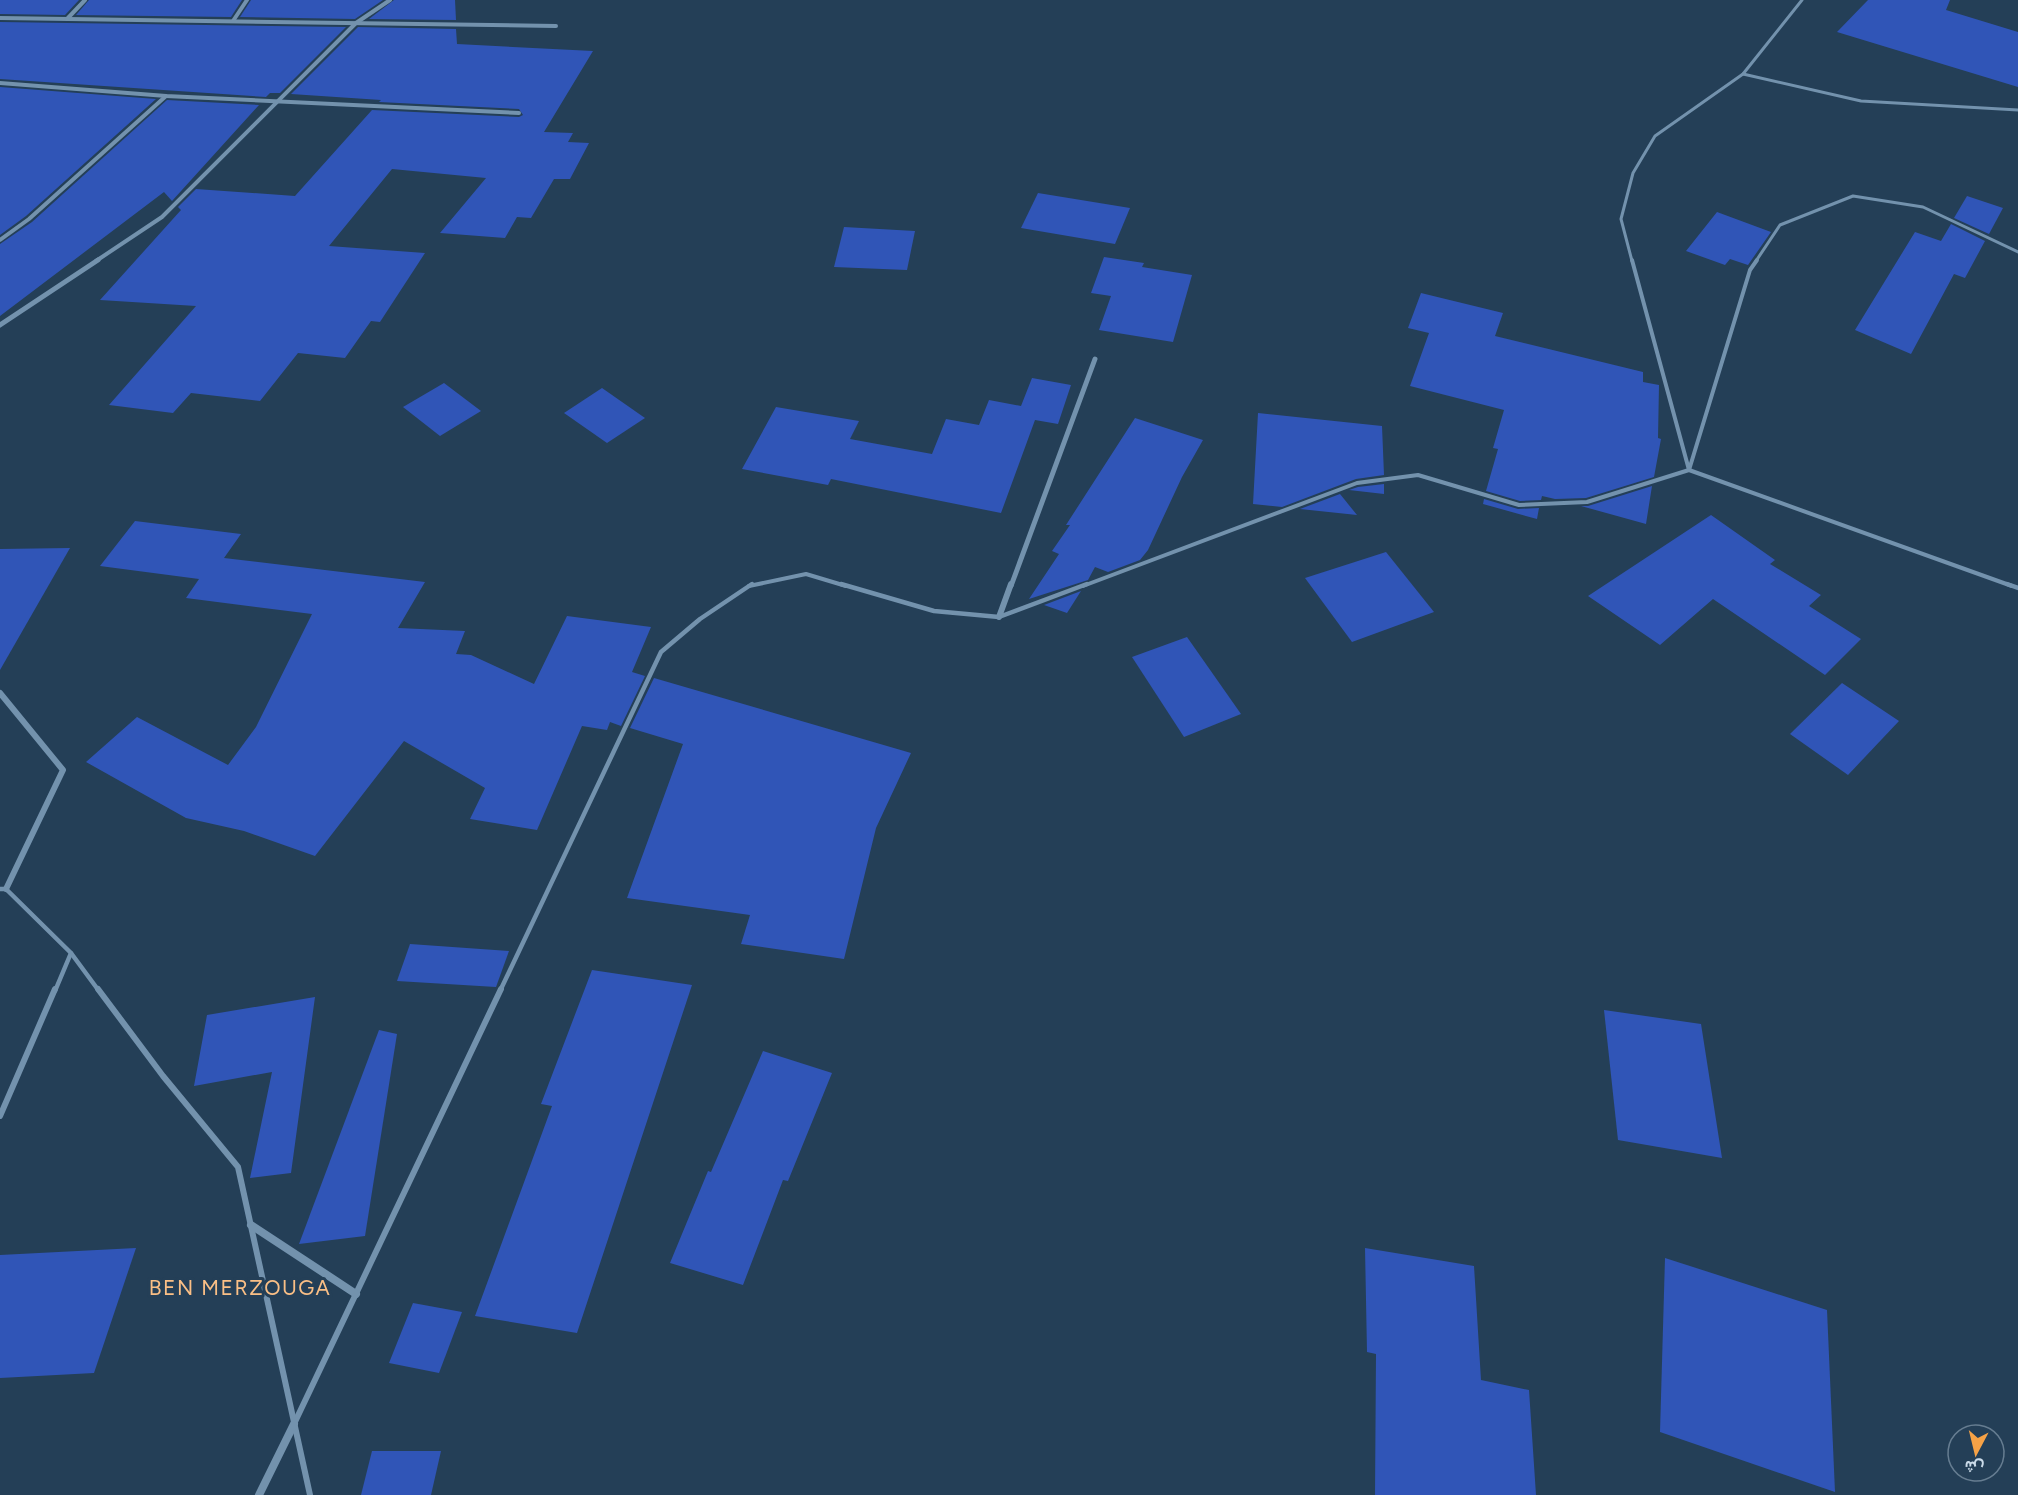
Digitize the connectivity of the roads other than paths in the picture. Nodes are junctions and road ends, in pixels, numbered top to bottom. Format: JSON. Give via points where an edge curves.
{"nodes":[{"id":1,"x":85,"y":0,"type":"edge"},
{"id":2,"x":247,"y":0,"type":"edge"},
{"id":3,"x":390,"y":0,"type":"edge"},
{"id":4,"x":1802,"y":0,"type":"edge"},
{"id":5,"x":0,"y":18,"type":"edge"},
{"id":6,"x":67,"y":19,"type":"junction"},
{"id":7,"x":233,"y":21,"type":"junction"},
{"id":8,"x":356,"y":23,"type":"junction"},
{"id":9,"x":556,"y":26,"type":"dead end"},
{"id":10,"x":1743,"y":74,"type":"junction"},
{"id":11,"x":0,"y":83,"type":"edge"},
{"id":12,"x":166,"y":96,"type":"junction"},
{"id":13,"x":277,"y":101,"type":"junction"},
{"id":14,"x":2018,"y":110,"type":"edge"},
{"id":15,"x":519,"y":113,"type":"dead end"},
{"id":16,"x":0,"y":240,"type":"edge"},
{"id":17,"x":2018,"y":252,"type":"edge"},
{"id":18,"x":0,"y":325,"type":"edge"},
{"id":19,"x":1095,"y":359,"type":"dead end"},
{"id":20,"x":1689,"y":470,"type":"junction"},
{"id":21,"x":2018,"y":588,"type":"edge"},
{"id":22,"x":999,"y":617,"type":"junction"},
{"id":23,"x":0,"y":693,"type":"edge"},
{"id":24,"x":3,"y":889,"type":"edge"},
{"id":25,"x":71,"y":953,"type":"junction"},
{"id":26,"x":0,"y":1116,"type":"edge"},
{"id":27,"x":251,"y":1225,"type":"junction"},
{"id":28,"x":356,"y":1293,"type":"junction"},
{"id":29,"x":294,"y":1424,"type":"junction"},
{"id":30,"x":259,"y":1495,"type":"edge"},
{"id":31,"x":310,"y":1495,"type":"edge"}],
"edges":[{"from":1,"to":6,"type":"street"},
{"from":2,"to":7,"type":"street"},
{"from":3,"to":8,"type":"street"},
{"from":4,"to":10,"type":"lane"},
{"from":5,"to":6,"type":"street"},
{"from":6,"to":7,"type":"street"},
{"from":7,"to":8,"type":"street"},
{"from":8,"to":9,"type":"street"},
{"from":8,"to":13,"type":"street"},
{"from":10,"to":14,"type":"lane","via":[[1861,101]]},
{"from":10,"to":20,"type":"lane","via":[[1655,136],[1633,173],[1621,219]]},
{"from":11,"to":12,"type":"street"},
{"from":12,"to":13,"type":"street"},
{"from":12,"to":16,"type":"street","via":[[29,219]]},
{"from":13,"to":15,"type":"street"},
{"from":13,"to":18,"type":"street","via":[[162,217]]},
{"from":17,"to":20,"type":"lane","via":[[1923,207],[1853,196],[1780,225],[1750,270]]},
{"from":19,"to":22,"type":"street"},
{"from":20,"to":21,"type":"lane"},
{"from":20,"to":22,"type":"lane","via":[[1587,502],[1519,505],[1418,475],[1357,483]]},
{"from":22,"to":28,"type":"lane","via":[[934,611],[806,574],[752,584],[700,619],[661,652]]},
{"from":23,"to":24,"type":"street","via":[[63,770]]},
{"from":24,"to":25,"type":"lane"},
{"from":25,"to":26,"type":"lane"},
{"from":25,"to":27,"type":"lane","via":[[163,1076],[238,1167]]},
{"from":27,"to":28,"type":"street"},
{"from":27,"to":29,"type":"lane"},
{"from":28,"to":29,"type":"lane"},
{"from":29,"to":30,"type":"street"},
{"from":29,"to":31,"type":"lane"}]}
